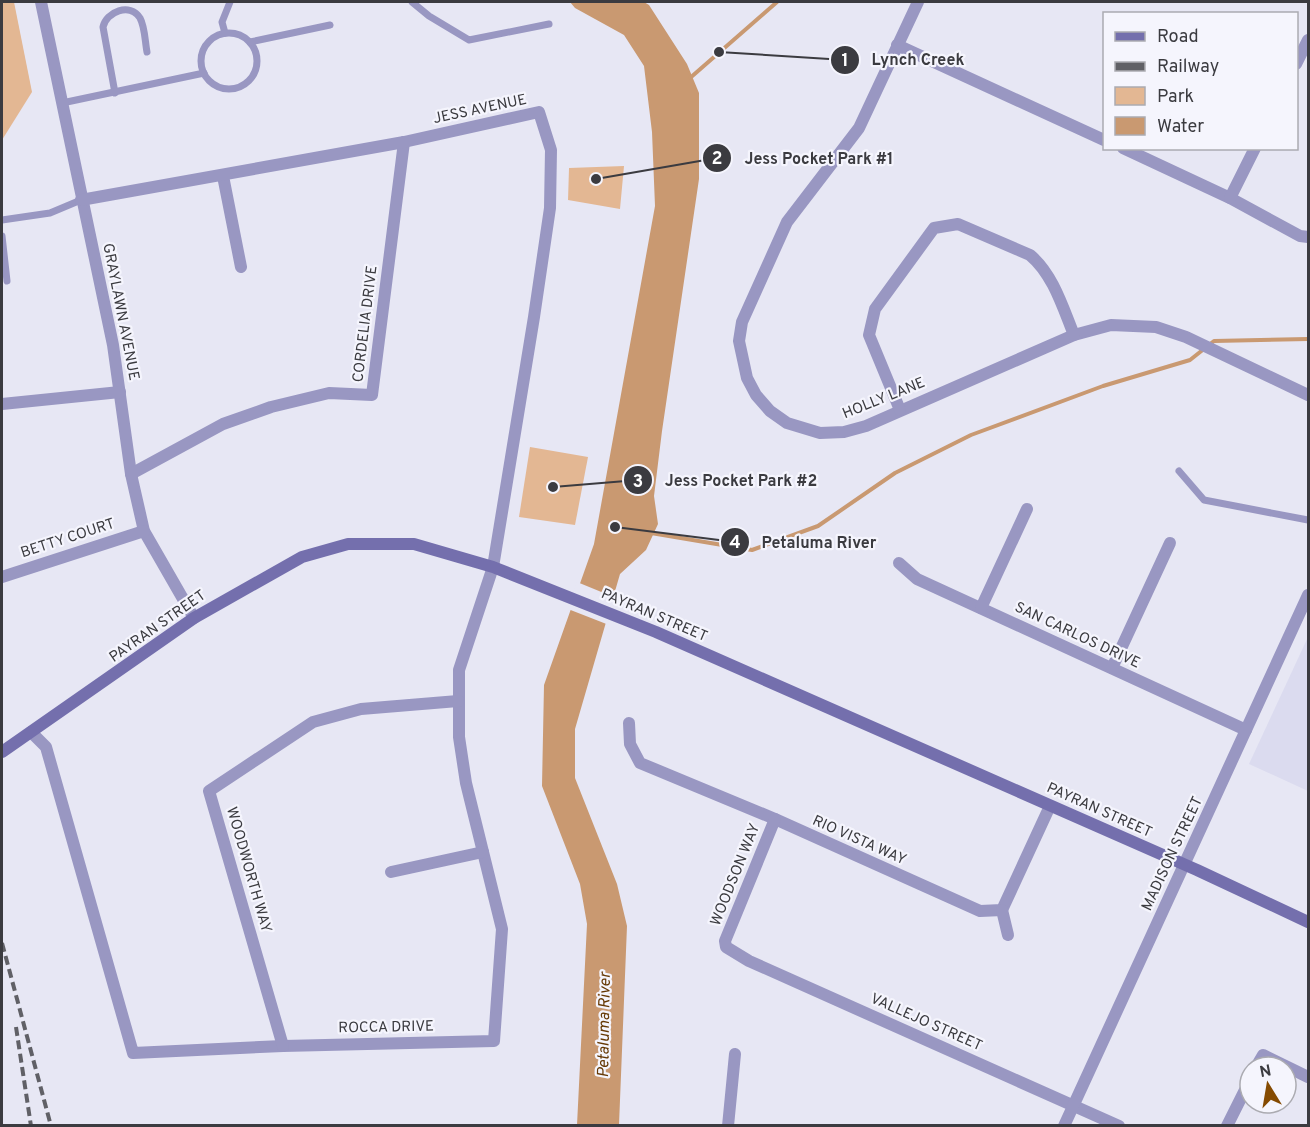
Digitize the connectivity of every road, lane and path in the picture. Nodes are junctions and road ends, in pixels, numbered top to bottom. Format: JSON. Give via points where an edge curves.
{"nodes":[{"id":1,"x":41,"y":2,"type":"edge"},
{"id":2,"x":230,"y":2,"type":"edge"},
{"id":3,"x":412,"y":2,"type":"edge"},
{"id":4,"x":918,"y":2,"type":"edge"},
{"id":5,"x":549,"y":24,"type":"dead end"},
{"id":6,"x":330,"y":25,"type":"dead end"},
{"id":7,"x":225,"y":33,"type":"junction"},
{"id":8,"x":1308,"y":40,"type":"edge"},
{"id":9,"x":250,"y":42,"type":"junction"},
{"id":10,"x":897,"y":45,"type":"junction"},
{"id":11,"x":147,"y":52,"type":"dead end"},
{"id":12,"x":1298,"y":60,"type":"edge"},
{"id":13,"x":204,"y":73,"type":"junction"},
{"id":14,"x":115,"y":93,"type":"junction"},
{"id":15,"x":62,"y":103,"type":"junction"},
{"id":16,"x":1103,"y":140,"type":"edge"},
{"id":17,"x":404,"y":142,"type":"junction"},
{"id":18,"x":1127,"y":150,"type":"edge"},
{"id":19,"x":1254,"y":150,"type":"edge"},
{"id":20,"x":223,"y":176,"type":"junction"},
{"id":21,"x":1230,"y":198,"type":"junction"},
{"id":22,"x":81,"y":200,"type":"junction"},
{"id":23,"x":2,"y":220,"type":"edge"},
{"id":24,"x":2,"y":236,"type":"edge"},
{"id":25,"x":1308,"y":237,"type":"edge"},
{"id":26,"x":241,"y":267,"type":"dead end"},
{"id":27,"x":7,"y":281,"type":"dead end"},
{"id":28,"x":1074,"y":335,"type":"junction"},
{"id":29,"x":120,"y":392,"type":"junction"},
{"id":30,"x":1308,"y":394,"type":"edge"},
{"id":31,"x":2,"y":404,"type":"edge"},
{"id":32,"x":900,"y":410,"type":"junction"},
{"id":33,"x":1179,"y":471,"type":"dead end"},
{"id":34,"x":131,"y":474,"type":"junction"},
{"id":35,"x":1027,"y":509,"type":"dead end"},
{"id":36,"x":1308,"y":520,"type":"edge"},
{"id":37,"x":144,"y":531,"type":"junction"},
{"id":38,"x":1170,"y":543,"type":"dead end"},
{"id":39,"x":899,"y":562,"type":"dead end"},
{"id":40,"x":493,"y":567,"type":"junction"},
{"id":41,"x":2,"y":577,"type":"edge"},
{"id":42,"x":1308,"y":595,"type":"edge"},
{"id":43,"x":981,"y":608,"type":"junction"},
{"id":44,"x":194,"y":618,"type":"junction"},
{"id":45,"x":1112,"y":668,"type":"junction"},
{"id":46,"x":458,"y":701,"type":"junction"},
{"id":47,"x":629,"y":723,"type":"dead end"},
{"id":48,"x":1246,"y":730,"type":"junction"},
{"id":49,"x":31,"y":732,"type":"junction"},
{"id":50,"x":2,"y":752,"type":"edge"},
{"id":51,"x":1050,"y":806,"type":"junction"},
{"id":52,"x":775,"y":819,"type":"junction"},
{"id":53,"x":483,"y":852,"type":"junction"},
{"id":54,"x":1184,"y":865,"type":"junction"},
{"id":55,"x":391,"y":872,"type":"dead end"},
{"id":56,"x":1002,"y":910,"type":"junction"},
{"id":57,"x":1308,"y":922,"type":"edge"},
{"id":58,"x":1008,"y":934,"type":"dead end"},
{"id":59,"x":725,"y":941,"type":"joint"},
{"id":60,"x":282,"y":1046,"type":"junction"},
{"id":61,"x":735,"y":1054,"type":"dead end"},
{"id":62,"x":1238,"y":1103,"type":"edge"},
{"id":63,"x":1074,"y":1105,"type":"junction"},
{"id":64,"x":728,"y":1125,"type":"edge"},
{"id":65,"x":1064,"y":1125,"type":"edge"},
{"id":66,"x":1119,"y":1125,"type":"edge"},
{"id":67,"x":1227,"y":1125,"type":"edge"}],
"edges":[{"from":1,"to":15,"type":"street","name":"GRAYLAWN AVENUE"},
{"from":2,"to":7,"type":"lane","via":[[222,22]]},
{"from":3,"to":5,"type":"lane","via":[[469,40]]},
{"from":4,"to":10,"type":"street","name":"HOLLY LANE"},
{"from":6,"to":9,"type":"lane"},
{"from":7,"to":9,"type":"lane","via":[[238,34]]},
{"from":7,"to":13,"type":"lane","via":[[206,45],[201,58]]},
{"from":8,"to":12,"type":"street"},
{"from":9,"to":13,"type":"lane","via":[[256,54],[256,68],[242,85],[220,87]]},
{"from":10,"to":16,"type":"street"},
{"from":10,"to":32,"type":"street","name":"HOLLY LANE","via":[[859,128],[787,222],[742,322],[739,341],[747,378],[756,395],[770,411],[803,430],[844,432]]},
{"from":11,"to":14,"type":"lane","via":[[140,19],[134,12],[113,12],[105,19],[103,27]]},
{"from":13,"to":14,"type":"lane"},
{"from":14,"to":15,"type":"lane"},
{"from":15,"to":22,"type":"street","name":"GRAYLAWN AVENUE"},
{"from":17,"to":20,"type":"street","name":"JESS AVENUE"},
{"from":17,"to":34,"type":"street","name":"CORDELIA DRIVE","via":[[372,395],[329,393],[271,407],[223,424]]},
{"from":17,"to":40,"type":"street","name":"JESS AVENUE","via":[[539,112],[550,150],[548,219]]},
{"from":18,"to":21,"type":"street"},
{"from":19,"to":21,"type":"street"},
{"from":20,"to":22,"type":"street","name":"JESS AVENUE"},
{"from":20,"to":26,"type":"street"},
{"from":21,"to":25,"type":"street"},
{"from":22,"to":23,"type":"lane","via":[[50,213]]},
{"from":22,"to":29,"type":"street","name":"GRAYLAWN AVENUE"},
{"from":24,"to":27,"type":"lane"},
{"from":28,"to":30,"type":"street","name":"HOLLY LANE","via":[[1111,325],[1156,327]]},
{"from":28,"to":32,"type":"street","name":"HOLLY LANE"},
{"from":28,"to":32,"type":"street","via":[[1040,262],[958,224],[934,228],[875,309],[871,323],[869,335]]},
{"from":29,"to":31,"type":"street"},
{"from":29,"to":34,"type":"street","name":"GRAYLAWN AVENUE"},
{"from":33,"to":36,"type":"lane","via":[[1204,500]]},
{"from":34,"to":37,"type":"street","name":"GRAYLAWN AVENUE"},
{"from":35,"to":43,"type":"street"},
{"from":37,"to":41,"type":"street","name":"BETTY COURT"},
{"from":37,"to":44,"type":"street","name":"GRAYLAWN AVENUE"},
{"from":38,"to":45,"type":"street"},
{"from":39,"to":43,"type":"street","name":"SAN CARLOS DRIVE","via":[[917,579]]},
{"from":40,"to":44,"type":"main road","name":"PAYRAN STREET","via":[[414,544],[348,544],[302,556]]},
{"from":40,"to":46,"type":"street","name":"ROCCA DRIVE","via":[[459,670]]},
{"from":40,"to":51,"type":"main road","name":"PAYRAN STREET","via":[[656,632]]},
{"from":42,"to":48,"type":"street","name":"MADISON STREET"},
{"from":43,"to":45,"type":"street","name":"SAN CARLOS DRIVE"},
{"from":44,"to":49,"type":"main road","name":"PAYRAN STREET"},
{"from":45,"to":48,"type":"street","name":"SAN CARLOS DRIVE"},
{"from":46,"to":53,"type":"street","name":"ROCCA DRIVE","via":[[466,783]]},
{"from":46,"to":60,"type":"street","name":"WOODWORTH WAY","via":[[361,709],[313,722],[209,791]]},
{"from":47,"to":52,"type":"street","name":"RIO VISTA WAY","via":[[630,744],[640,764]]},
{"from":48,"to":54,"type":"street","name":"MADISON STREET"},
{"from":49,"to":50,"type":"main road","name":"PAYRAN STREET"},
{"from":49,"to":60,"type":"street","name":"ROCCA DRIVE","via":[[46,747],[133,1053]]},
{"from":51,"to":54,"type":"main road","name":"PAYRAN STREET"},
{"from":51,"to":56,"type":"street"},
{"from":52,"to":56,"type":"street","name":"RIO VISTA WAY","via":[[980,911]]},
{"from":52,"to":59,"type":"street","name":"WOODSON WAY"},
{"from":53,"to":55,"type":"street"},
{"from":53,"to":60,"type":"street","name":"ROCCA DRIVE","via":[[502,929],[494,1041]]},
{"from":54,"to":57,"type":"main road","name":"PAYRAN STREET"},
{"from":54,"to":63,"type":"street","name":"MADISON STREET"},
{"from":56,"to":58,"type":"street"},
{"from":59,"to":63,"type":"street","name":"VALLEJO STREET","via":[[726,947],[749,961]]},
{"from":61,"to":64,"type":"street"},
{"from":62,"to":67,"type":"street"},
{"from":63,"to":65,"type":"street","name":"MADISON STREET"},
{"from":63,"to":66,"type":"street","name":"VALLEJO STREET"}]}
